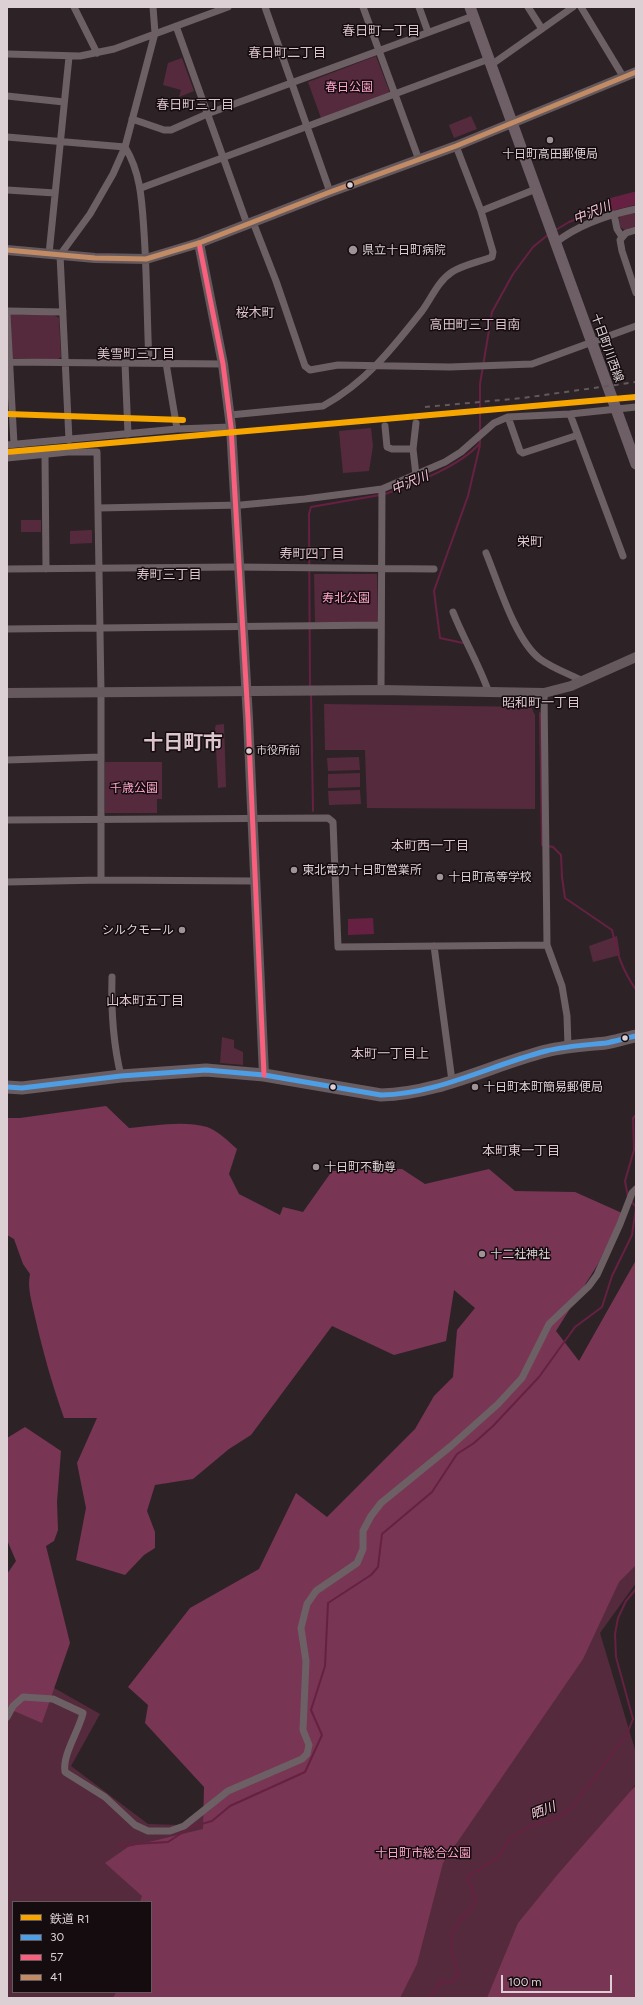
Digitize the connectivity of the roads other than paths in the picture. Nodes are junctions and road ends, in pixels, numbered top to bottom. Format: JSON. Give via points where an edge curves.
{"nodes":[{"id":1,"x":74,"y":7,"type":"edge"},
{"id":2,"x":153,"y":7,"type":"edge"},
{"id":3,"x":228,"y":7,"type":"edge"},
{"id":4,"x":265,"y":7,"type":"edge"},
{"id":5,"x":363,"y":7,"type":"edge"},
{"id":6,"x":419,"y":7,"type":"edge"},
{"id":7,"x":528,"y":7,"type":"edge"},
{"id":8,"x":573,"y":7,"type":"edge"},
{"id":9,"x":580,"y":7,"type":"edge"},
{"id":10,"x":471,"y":11,"type":"edge"},
{"id":11,"x":176,"y":26,"type":"junction"},
{"id":12,"x":542,"y":29,"type":"junction"},
{"id":13,"x":428,"y":32,"type":"junction"},
{"id":14,"x":155,"y":33,"type":"junction"},
{"id":15,"x":379,"y":51,"type":"junction"},
{"id":16,"x":97,"y":53,"type":"junction"},
{"id":17,"x":7,"y":54,"type":"edge"},
{"id":18,"x":69,"y":57,"type":"junction"},
{"id":19,"x":490,"y":62,"type":"junction"},
{"id":20,"x":636,"y":72,"type":"edge"},
{"id":21,"x":624,"y":78,"type":"junction"},
{"id":22,"x":292,"y":83,"type":"junction"},
{"id":23,"x":395,"y":94,"type":"junction"},
{"id":24,"x":7,"y":96,"type":"edge"},
{"id":25,"x":64,"y":102,"type":"junction"},
{"id":26,"x":207,"y":114,"type":"junction"},
{"id":27,"x":132,"y":119,"type":"junction"},
{"id":28,"x":512,"y":124,"type":"junction"},
{"id":29,"x":307,"y":126,"type":"junction"},
{"id":30,"x":7,"y":137,"type":"edge"},
{"id":31,"x":60,"y":142,"type":"junction"},
{"id":32,"x":456,"y":146,"type":"junction"},
{"id":33,"x":125,"y":147,"type":"junction"},
{"id":34,"x":223,"y":158,"type":"junction"},
{"id":35,"x":419,"y":160,"type":"junction"},
{"id":36,"x":141,"y":188,"type":"junction"},
{"id":37,"x":536,"y":189,"type":"junction"},
{"id":38,"x":7,"y":190,"type":"edge"},
{"id":39,"x":330,"y":192,"type":"junction"},
{"id":40,"x":55,"y":193,"type":"junction"},
{"id":41,"x":636,"y":209,"type":"edge"},
{"id":42,"x":481,"y":211,"type":"junction"},
{"id":43,"x":614,"y":214,"type":"junction"},
{"id":44,"x":250,"y":223,"type":"junction"},
{"id":45,"x":636,"y":230,"type":"edge"},
{"id":46,"x":622,"y":237,"type":"junction"},
{"id":47,"x":555,"y":242,"type":"junction"},
{"id":48,"x":198,"y":243,"type":"junction"},
{"id":49,"x":7,"y":250,"type":"edge"},
{"id":50,"x":49,"y":254,"type":"junction"},
{"id":51,"x":60,"y":255,"type":"junction"},
{"id":52,"x":146,"y":259,"type":"junction"},
{"id":53,"x":634,"y":282,"type":"edge"},
{"id":54,"x":636,"y":292,"type":"edge"},
{"id":55,"x":7,"y":311,"type":"edge"},
{"id":56,"x":63,"y":312,"type":"junction"},
{"id":57,"x":7,"y":315,"type":"edge"},
{"id":58,"x":636,"y":326,"type":"edge"},
{"id":59,"x":591,"y":342,"type":"junction"},
{"id":60,"x":8,"y":362,"type":"edge"},
{"id":61,"x":65,"y":363,"type":"junction"},
{"id":62,"x":125,"y":363,"type":"junction"},
{"id":63,"x":149,"y":363,"type":"junction"},
{"id":64,"x":166,"y":363,"type":"junction"},
{"id":65,"x":223,"y":364,"type":"junction"},
{"id":66,"x":378,"y":366,"type":"junction"},
{"id":67,"x":636,"y":407,"type":"edge"},
{"id":68,"x":616,"y":410,"type":"junction"},
{"id":69,"x":570,"y":414,"type":"junction"},
{"id":70,"x":230,"y":415,"type":"junction"},
{"id":71,"x":508,"y":417,"type":"junction"},
{"id":72,"x":416,"y":423,"type":"dead end"},
{"id":73,"x":385,"y":426,"type":"dead end"},
{"id":74,"x":231,"y":428,"type":"junction"},
{"id":75,"x":177,"y":429,"type":"junction"},
{"id":76,"x":128,"y":434,"type":"junction"},
{"id":77,"x":578,"y":435,"type":"junction"},
{"id":78,"x":69,"y":440,"type":"junction"},
{"id":79,"x":10,"y":444,"type":"edge"},
{"id":80,"x":413,"y":449,"type":"junction"},
{"id":81,"x":45,"y":454,"type":"junction"},
{"id":82,"x":7,"y":458,"type":"edge"},
{"id":83,"x":636,"y":464,"type":"edge"},
{"id":84,"x":416,"y":475,"type":"junction"},
{"id":85,"x":382,"y":489,"type":"junction"},
{"id":86,"x":235,"y":505,"type":"junction"},
{"id":87,"x":98,"y":508,"type":"junction"},
{"id":88,"x":486,"y":553,"type":"dead end"},
{"id":89,"x":623,"y":556,"type":"dead end"},
{"id":90,"x":239,"y":567,"type":"junction"},
{"id":91,"x":381,"y":567,"type":"junction"},
{"id":92,"x":7,"y":569,"type":"edge"},
{"id":93,"x":46,"y":569,"type":"junction"},
{"id":94,"x":99,"y":569,"type":"junction"},
{"id":95,"x":434,"y":569,"type":"dead end"},
{"id":96,"x":453,"y":612,"type":"dead end"},
{"id":97,"x":381,"y":625,"type":"junction"},
{"id":98,"x":242,"y":626,"type":"junction"},
{"id":99,"x":100,"y":628,"type":"junction"},
{"id":100,"x":7,"y":629,"type":"edge"},
{"id":101,"x":636,"y":657,"type":"edge"},
{"id":102,"x":583,"y":681,"type":"junction"},
{"id":103,"x":381,"y":690,"type":"junction"},
{"id":104,"x":246,"y":691,"type":"junction"},
{"id":105,"x":101,"y":692,"type":"junction"},
{"id":106,"x":489,"y":692,"type":"junction"},
{"id":107,"x":7,"y":693,"type":"edge"},
{"id":108,"x":544,"y":693,"type":"junction"},
{"id":109,"x":101,"y":758,"type":"junction"},
{"id":110,"x":7,"y":760,"type":"edge"},
{"id":111,"x":101,"y":819,"type":"junction"},
{"id":112,"x":252,"y":819,"type":"junction"},
{"id":113,"x":7,"y":820,"type":"edge"},
{"id":114,"x":101,"y":880,"type":"junction"},
{"id":115,"x":255,"y":881,"type":"junction"},
{"id":116,"x":7,"y":882,"type":"edge"},
{"id":117,"x":547,"y":945,"type":"junction"},
{"id":118,"x":434,"y":946,"type":"junction"},
{"id":119,"x":112,"y":977,"type":"dead end"},
{"id":120,"x":636,"y":1036,"type":"edge"},
{"id":121,"x":568,"y":1046,"type":"junction"},
{"id":122,"x":264,"y":1075,"type":"junction"},
{"id":123,"x":121,"y":1076,"type":"junction"},
{"id":124,"x":452,"y":1081,"type":"junction"},
{"id":125,"x":7,"y":1087,"type":"edge"},
{"id":126,"x":636,"y":1189,"type":"edge"},
{"id":127,"x":7,"y":1717,"type":"edge"}],
"edges":[{"from":1,"to":16,"type":"street"},
{"from":2,"to":14,"type":"street"},
{"from":3,"to":11,"type":"street"},
{"from":4,"to":22,"type":"street"},
{"from":5,"to":15,"type":"street"},
{"from":6,"to":13,"type":"street"},
{"from":7,"to":12,"type":"street"},
{"from":8,"to":12,"type":"street"},
{"from":9,"to":21,"type":"street"},
{"from":10,"to":13,"type":"street"},
{"from":10,"to":19,"type":"main road"},
{"from":11,"to":14,"type":"street"},
{"from":11,"to":26,"type":"street"},
{"from":12,"to":19,"type":"street"},
{"from":13,"to":15,"type":"street"},
{"from":14,"to":16,"type":"street"},
{"from":14,"to":27,"type":"street"},
{"from":15,"to":22,"type":"street"},
{"from":15,"to":23,"type":"street"},
{"from":16,"to":18,"type":"street"},
{"from":17,"to":18,"type":"street"},
{"from":18,"to":25,"type":"street"},
{"from":19,"to":23,"type":"street"},
{"from":19,"to":28,"type":"main road"},
{"from":20,"to":21,"type":"street"},
{"from":21,"to":28,"type":"street"},
{"from":22,"to":26,"type":"street"},
{"from":22,"to":29,"type":"street"},
{"from":23,"to":29,"type":"street"},
{"from":23,"to":35,"type":"street"},
{"from":24,"to":25,"type":"street"},
{"from":25,"to":31,"type":"street"},
{"from":26,"to":27,"type":"street","via":[[171,130]]},
{"from":26,"to":34,"type":"street"},
{"from":27,"to":33,"type":"street"},
{"from":28,"to":32,"type":"street"},
{"from":28,"to":37,"type":"main road"},
{"from":29,"to":34,"type":"street"},
{"from":29,"to":39,"type":"street"},
{"from":30,"to":31,"type":"street"},
{"from":31,"to":33,"type":"street"},
{"from":31,"to":40,"type":"street"},
{"from":32,"to":35,"type":"street"},
{"from":32,"to":42,"type":"street"},
{"from":33,"to":36,"type":"street","via":[[133,159]]},
{"from":33,"to":51,"type":"street","via":[[90,214]]},
{"from":34,"to":36,"type":"street"},
{"from":34,"to":44,"type":"street"},
{"from":35,"to":39,"type":"street"},
{"from":36,"to":52,"type":"street"},
{"from":37,"to":42,"type":"street"},
{"from":37,"to":47,"type":"main road","name":"十日町川西線"},
{"from":38,"to":40,"type":"street"},
{"from":39,"to":44,"type":"street"},
{"from":40,"to":50,"type":"street"},
{"from":41,"to":43,"type":"street"},
{"from":42,"to":66,"type":"street","via":[[493,252],[492,257],[451,272]]},
{"from":43,"to":46,"type":"street","via":[[617,229]]},
{"from":43,"to":47,"type":"street","via":[[568,233]]},
{"from":44,"to":48,"type":"street"},
{"from":44,"to":66,"type":"street","via":[[281,296],[305,366],[310,370],[338,365]]},
{"from":45,"to":46,"type":"street","via":[[626,232]]},
{"from":46,"to":53,"type":"street","via":[[622,251]]},
{"from":47,"to":59,"type":"main road","name":"十日町川西線"},
{"from":48,"to":52,"type":"street"},
{"from":48,"to":65,"type":"street"},
{"from":49,"to":50,"type":"street"},
{"from":50,"to":51,"type":"street"},
{"from":51,"to":52,"type":"street"},
{"from":51,"to":56,"type":"street"},
{"from":52,"to":63,"type":"street"},
{"from":53,"to":54,"type":"street"},
{"from":55,"to":56,"type":"street"},
{"from":56,"to":61,"type":"street"},
{"from":57,"to":60,"type":"street"},
{"from":58,"to":59,"type":"street"},
{"from":59,"to":66,"type":"street","via":[[532,364]]},
{"from":59,"to":68,"type":"main road","name":"十日町川西線"},
{"from":60,"to":61,"type":"street"},
{"from":60,"to":79,"type":"street"},
{"from":61,"to":62,"type":"street"},
{"from":61,"to":78,"type":"street"},
{"from":62,"to":63,"type":"street"},
{"from":62,"to":76,"type":"street"},
{"from":63,"to":64,"type":"street"},
{"from":64,"to":65,"type":"street"},
{"from":64,"to":75,"type":"street"},
{"from":65,"to":70,"type":"street"},
{"from":66,"to":70,"type":"street","via":[[350,390],[323,406]]},
{"from":67,"to":68,"type":"street"},
{"from":68,"to":69,"type":"street"},
{"from":68,"to":83,"type":"main road","name":"十日町川西線"},
{"from":69,"to":71,"type":"street"},
{"from":69,"to":77,"type":"street"},
{"from":70,"to":74,"type":"street"},
{"from":71,"to":77,"type":"street","via":[[523,453]]},
{"from":71,"to":84,"type":"street","via":[[494,423],[451,458]]},
{"from":72,"to":80,"type":"street"},
{"from":73,"to":80,"type":"street","via":[[387,447]]},
{"from":74,"to":75,"type":"street"},
{"from":74,"to":86,"type":"street"},
{"from":75,"to":76,"type":"street"},
{"from":76,"to":78,"type":"street"},
{"from":77,"to":89,"type":"street"},
{"from":78,"to":79,"type":"street"},
{"from":80,"to":84,"type":"street"},
{"from":81,"to":82,"type":"street"},
{"from":81,"to":87,"type":"street","via":[[97,452]]},
{"from":81,"to":93,"type":"street"},
{"from":84,"to":85,"type":"street"},
{"from":85,"to":86,"type":"street"},
{"from":85,"to":91,"type":"street"},
{"from":86,"to":87,"type":"street"},
{"from":86,"to":90,"type":"street"},
{"from":87,"to":94,"type":"street"},
{"from":88,"to":102,"type":"street","via":[[516,626],[531,651],[540,659]]},
{"from":90,"to":91,"type":"street"},
{"from":90,"to":94,"type":"street"},
{"from":90,"to":98,"type":"street"},
{"from":91,"to":95,"type":"street"},
{"from":91,"to":97,"type":"street"},
{"from":92,"to":93,"type":"street"},
{"from":93,"to":94,"type":"street"},
{"from":94,"to":99,"type":"street"},
{"from":96,"to":106,"type":"street"},
{"from":97,"to":98,"type":"street"},
{"from":97,"to":103,"type":"street"},
{"from":98,"to":99,"type":"street"},
{"from":98,"to":104,"type":"street"},
{"from":99,"to":100,"type":"street"},
{"from":99,"to":105,"type":"street"},
{"from":101,"to":102,"type":"street"},
{"from":102,"to":108,"type":"street"},
{"from":103,"to":104,"type":"street"},
{"from":103,"to":106,"type":"street"},
{"from":104,"to":105,"type":"street"},
{"from":104,"to":112,"type":"street"},
{"from":105,"to":107,"type":"street"},
{"from":105,"to":109,"type":"street"},
{"from":106,"to":108,"type":"street"},
{"from":108,"to":117,"type":"street"},
{"from":109,"to":110,"type":"street"},
{"from":109,"to":111,"type":"street"},
{"from":111,"to":112,"type":"street"},
{"from":111,"to":113,"type":"street"},
{"from":111,"to":114,"type":"street"},
{"from":112,"to":115,"type":"street"},
{"from":112,"to":118,"type":"street","via":[[328,818],[333,822],[338,947]]},
{"from":114,"to":115,"type":"street"},
{"from":114,"to":116,"type":"street"},
{"from":115,"to":122,"type":"street"},
{"from":117,"to":118,"type":"street"},
{"from":117,"to":121,"type":"street","via":[[562,986]]},
{"from":118,"to":124,"type":"street"},
{"from":119,"to":123,"type":"street","via":[[111,1011]]},
{"from":120,"to":121,"type":"highway"},
{"from":121,"to":124,"type":"highway"},
{"from":122,"to":123,"type":"highway","via":[[206,1070]]},
{"from":122,"to":124,"type":"highway","via":[[381,1095],[403,1094]]},
{"from":123,"to":125,"type":"highway","via":[[22,1088]]},
{"from":126,"to":127,"type":"street","via":[[597,1275],[549,1324],[522,1378],[498,1404],[451,1446],[381,1503],[363,1531],[363,1549],[357,1563],[316,1591],[307,1604],[301,1628],[306,1661],[303,1730],[309,1745],[307,1754],[302,1759],[228,1791],[184,1826],[170,1832],[148,1831],[134,1826],[105,1797],[65,1772],[63,1765],[83,1713],[53,1699],[23,1697],[13,1706]]}]}
